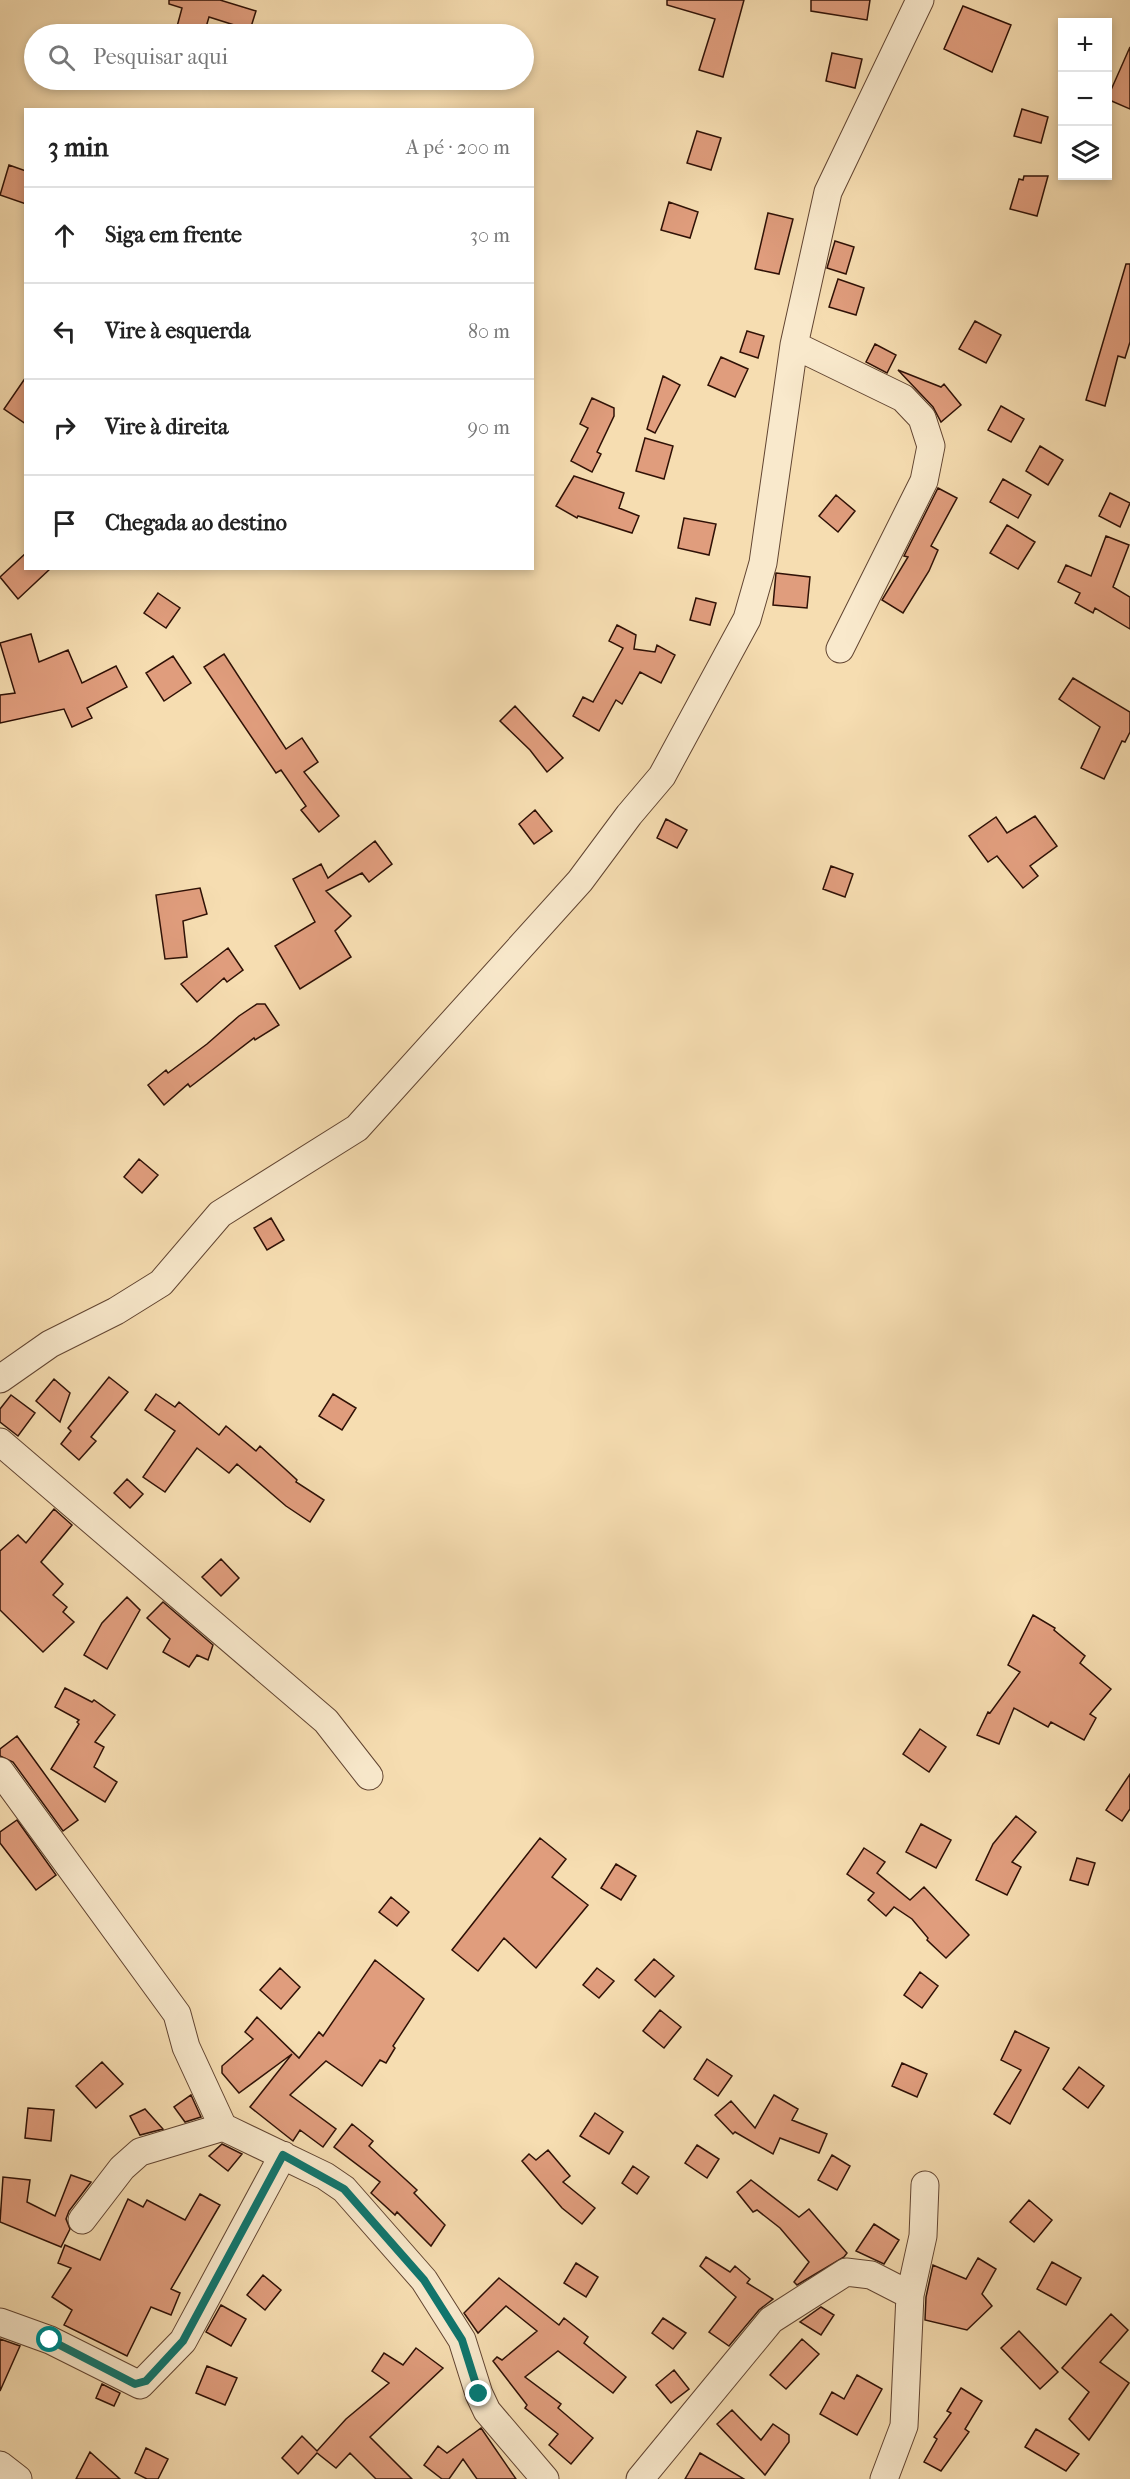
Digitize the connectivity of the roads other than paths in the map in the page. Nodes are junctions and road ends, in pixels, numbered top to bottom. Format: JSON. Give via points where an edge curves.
{"nodes":[{"id":1,"x":920,"y":0,"type":"edge"},
{"id":2,"x":794,"y":345,"type":"junction"},
{"id":3,"x":840,"y":649,"type":"dead end"},
{"id":4,"x":0,"y":1379,"type":"edge"},
{"id":5,"x":0,"y":1442,"type":"edge"},
{"id":6,"x":0,"y":1771,"type":"edge"},
{"id":7,"x":369,"y":1776,"type":"dead end"},
{"id":8,"x":223,"y":2127,"type":"junction"},
{"id":9,"x":283,"y":2155,"type":"junction"},
{"id":10,"x":925,"y":2185,"type":"dead end"},
{"id":11,"x":82,"y":2220,"type":"dead end"},
{"id":12,"x":910,"y":2295,"type":"junction"},
{"id":13,"x":0,"y":2322,"type":"edge"},
{"id":14,"x":0,"y":2465,"type":"edge"},
{"id":15,"x":18,"y":2479,"type":"edge"},
{"id":16,"x":545,"y":2479,"type":"edge"},
{"id":17,"x":640,"y":2479,"type":"edge"},
{"id":18,"x":884,"y":2479,"type":"edge"}],
"edges":[{"from":1,"to":2,"type":"street","via":[[828,192]]},
{"from":2,"to":3,"type":"street","via":[[903,398],[922,418],[931,446],[924,481]]},
{"from":2,"to":4,"type":"street","via":[[763,563],[747,619],[662,776],[580,881],[357,1128],[220,1214],[161,1283],[50,1344]]},
{"from":5,"to":7,"type":"street","via":[[326,1722]]},
{"from":6,"to":8,"type":"street","via":[[177,2014],[186,2047]]},
{"from":8,"to":9,"type":"street"},
{"from":8,"to":11,"type":"street","via":[[140,2152],[122,2168]]},
{"from":9,"to":13,"type":"street","via":[[183,2341],[140,2385],[50,2340]]},
{"from":9,"to":16,"type":"street","via":[[344,2189],[424,2280],[462,2340],[487,2410]]},
{"from":10,"to":12,"type":"street","via":[[923,2236]]},
{"from":12,"to":17,"type":"street","via":[[871,2276],[846,2272],[771,2320]]},
{"from":12,"to":18,"type":"street","via":[[904,2426]]},
{"from":14,"to":15,"type":"street"}]}
